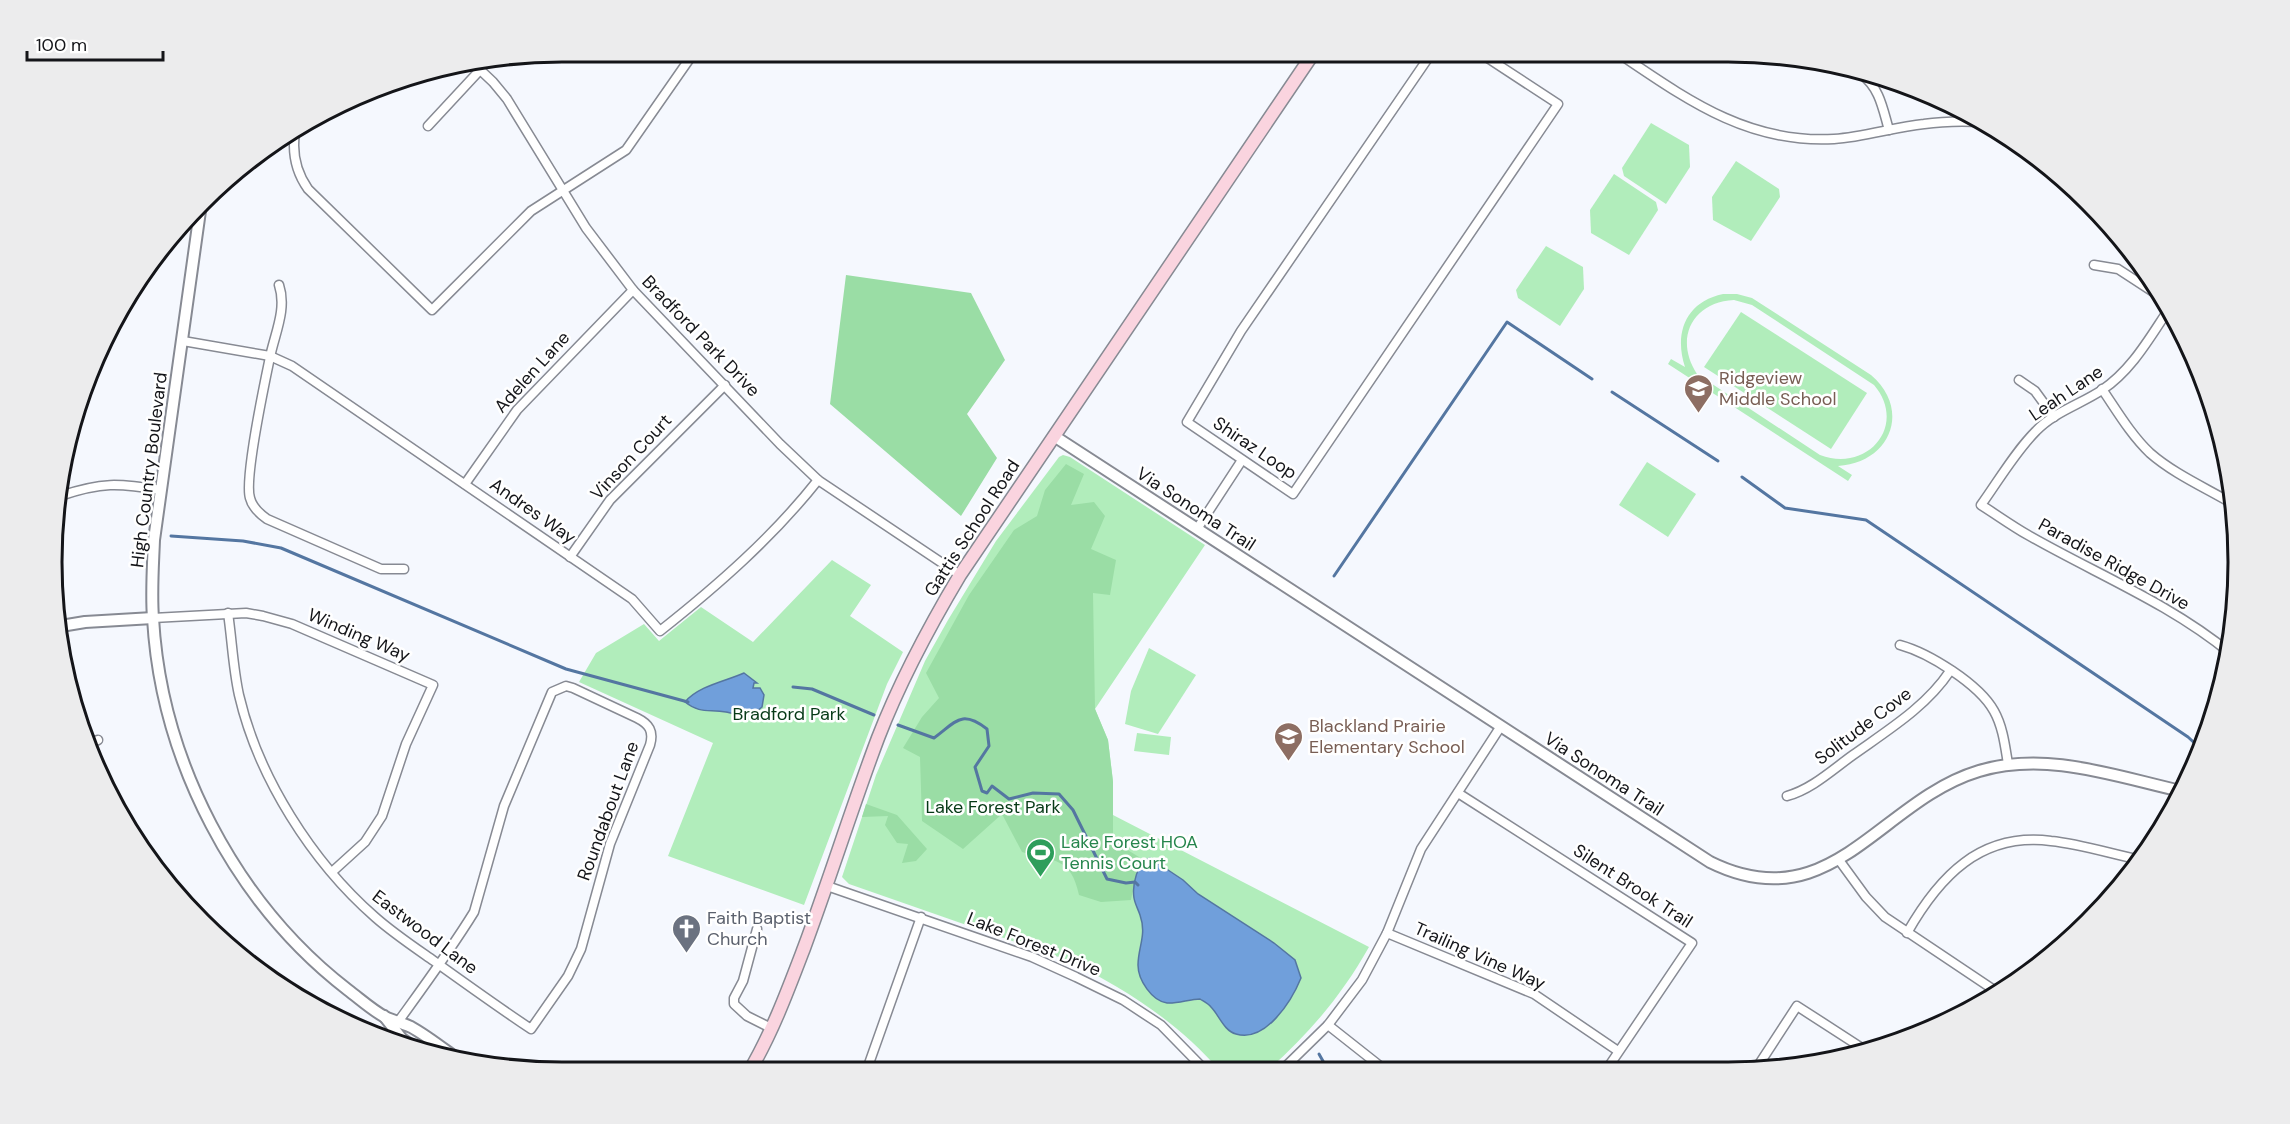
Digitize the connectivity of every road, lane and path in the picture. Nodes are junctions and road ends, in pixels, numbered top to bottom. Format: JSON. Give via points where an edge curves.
{"nodes":[{"id":1,"x":687,"y":62,"type":"edge"},
{"id":2,"x":1308,"y":62,"type":"edge"},
{"id":3,"x":1425,"y":62,"type":"edge"},
{"id":4,"x":1500,"y":62,"type":"edge"},
{"id":5,"x":1632,"y":62,"type":"edge"},
{"id":6,"x":477,"y":69,"type":"edge"},
{"id":7,"x":479,"y":69,"type":"edge"},
{"id":8,"x":1869,"y":82,"type":"edge"},
{"id":9,"x":1965,"y":122,"type":"edge"},
{"id":10,"x":428,"y":126,"type":"dead end"},
{"id":11,"x":1889,"y":130,"type":"junction"},
{"id":12,"x":296,"y":139,"type":"edge"},
{"id":13,"x":563,"y":191,"type":"junction"},
{"id":14,"x":197,"y":219,"type":"edge"},
{"id":15,"x":2094,"y":265,"type":"dead end"},
{"id":16,"x":279,"y":285,"type":"dead end"},
{"id":17,"x":2146,"y":287,"type":"edge"},
{"id":18,"x":633,"y":290,"type":"junction"},
{"id":19,"x":2164,"y":317,"type":"edge"},
{"id":20,"x":183,"y":341,"type":"junction"},
{"id":21,"x":270,"y":356,"type":"junction"},
{"id":22,"x":2019,"y":380,"type":"dead end"},
{"id":23,"x":725,"y":386,"type":"junction"},
{"id":24,"x":2102,"y":389,"type":"junction"},
{"id":25,"x":2054,"y":417,"type":"junction"},
{"id":26,"x":1054,"y":436,"type":"junction"},
{"id":27,"x":1242,"y":460,"type":"junction"},
{"id":28,"x":818,"y":480,"type":"junction"},
{"id":29,"x":465,"y":484,"type":"junction"},
{"id":30,"x":161,"y":490,"type":"junction"},
{"id":31,"x":66,"y":494,"type":"edge"},
{"id":32,"x":2224,"y":499,"type":"edge"},
{"id":33,"x":1981,"y":505,"type":"joint"},
{"id":34,"x":1197,"y":529,"type":"junction"},
{"id":35,"x":570,"y":557,"type":"junction"},
{"id":36,"x":404,"y":569,"type":"dead end"},
{"id":37,"x":960,"y":575,"type":"junction"},
{"id":38,"x":228,"y":613,"type":"junction"},
{"id":39,"x":153,"y":618,"type":"junction"},
{"id":40,"x":66,"y":625,"type":"edge"},
{"id":41,"x":1900,"y":645,"type":"dead end"},
{"id":42,"x":2221,"y":646,"type":"edge"},
{"id":43,"x":1950,"y":671,"type":"junction"},
{"id":44,"x":1501,"y":726,"type":"junction"},
{"id":45,"x":2008,"y":764,"type":"junction"},
{"id":46,"x":2174,"y":789,"type":"edge"},
{"id":47,"x":1458,"y":793,"type":"junction"},
{"id":48,"x":1787,"y":796,"type":"dead end"},
{"id":49,"x":2131,"y":859,"type":"edge"},
{"id":50,"x":1839,"y":860,"type":"junction"},
{"id":51,"x":332,"y":872,"type":"junction"},
{"id":52,"x":827,"y":886,"type":"junction"},
{"id":53,"x":921,"y":917,"type":"junction"},
{"id":54,"x":757,"y":929,"type":"dead end"},
{"id":55,"x":1387,"y":933,"type":"junction"},
{"id":56,"x":1907,"y":933,"type":"junction"},
{"id":57,"x":439,"y":964,"type":"junction"},
{"id":58,"x":1990,"y":988,"type":"edge"},
{"id":59,"x":396,"y":1025,"type":"junction"},
{"id":60,"x":1328,"y":1025,"type":"junction"},
{"id":61,"x":771,"y":1028,"type":"junction"},
{"id":62,"x":531,"y":1029,"type":"joint"},
{"id":63,"x":391,"y":1032,"type":"edge"},
{"id":64,"x":401,"y":1036,"type":"edge"},
{"id":65,"x":1857,"y":1045,"type":"edge"},
{"id":66,"x":440,"y":1047,"type":"edge"},
{"id":67,"x":1618,"y":1051,"type":"junction"},
{"id":68,"x":1761,"y":1061,"type":"edge"},
{"id":69,"x":755,"y":1062,"type":"edge"},
{"id":70,"x":870,"y":1062,"type":"edge"},
{"id":71,"x":1197,"y":1062,"type":"edge"},
{"id":72,"x":1290,"y":1062,"type":"edge"},
{"id":73,"x":1375,"y":1062,"type":"edge"},
{"id":74,"x":1611,"y":1062,"type":"edge"}],
"edges":[{"from":1,"to":13,"type":"street","via":[[626,150]]},
{"from":2,"to":26,"type":"main road","name":"Gattis School Road"},
{"from":3,"to":27,"type":"street","name":"Shiraz Loop","via":[[1241,331],[1187,422]]},
{"from":4,"to":27,"type":"street","name":"Shiraz Loop","via":[[1558,104],[1293,494]]},
{"from":5,"to":11,"type":"street","via":[[1705,110],[1749,129],[1811,139]]},
{"from":6,"to":10,"type":"street"},
{"from":7,"to":13,"type":"street","name":"Bradford Park Drive","via":[[507,99]]},
{"from":8,"to":11,"type":"street","via":[[1880,99]]},
{"from":9,"to":11,"type":"street"},
{"from":12,"to":13,"type":"street","via":[[295,161],[308,189],[432,310],[531,211]]},
{"from":13,"to":18,"type":"street","name":"Bradford Park Drive"},
{"from":14,"to":20,"type":"street","name":"High Country Boulevard"},
{"from":15,"to":17,"type":"street","via":[[2118,269]]},
{"from":16,"to":21,"type":"street","via":[[283,305]]},
{"from":18,"to":23,"type":"street","name":"Bradford Park Drive"},
{"from":18,"to":29,"type":"street","name":"Adelen Lane","via":[[517,410]]},
{"from":19,"to":24,"type":"street","name":"Leah Lane","via":[[2129,366]]},
{"from":20,"to":21,"type":"street","name":"Andres Way"},
{"from":20,"to":30,"type":"street","name":"High Country Boulevard"},
{"from":21,"to":29,"type":"street","name":"Andres Way","via":[[292,366]]},
{"from":21,"to":36,"type":"street","via":[[249,484],[250,498],[257,510],[267,519],[381,569]]},
{"from":22,"to":25,"type":"street","via":[[2036,391]]},
{"from":23,"to":28,"type":"street","name":"Bradford Park Drive"},
{"from":23,"to":35,"type":"street","name":"Vinson Court","via":[[610,500]]},
{"from":24,"to":25,"type":"street","name":"Leah Lane"},
{"from":24,"to":32,"type":"street","via":[[2149,451]]},
{"from":25,"to":33,"type":"street","name":"Leah Lane","via":[[2037,430]]},
{"from":26,"to":34,"type":"street","name":"Via Sonoma Trail"},
{"from":26,"to":37,"type":"main road","name":"Gattis School Road"},
{"from":27,"to":34,"type":"street"},
{"from":28,"to":35,"type":"street","name":"Andres Way","via":[[721,582],[660,631],[632,599]]},
{"from":28,"to":37,"type":"street","name":"Bradford Park Drive"},
{"from":29,"to":35,"type":"street","name":"Andres Way"},
{"from":30,"to":31,"type":"street","via":[[111,484]]},
{"from":30,"to":39,"type":"street","name":"High Country Boulevard","via":[[154,540]]},
{"from":33,"to":42,"type":"street","name":"Paradise Ridge Drive","via":[[2027,535],[2166,608]]},
{"from":34,"to":44,"type":"street","name":"Via Sonoma Trail"},
{"from":37,"to":52,"type":"main road","name":"Gattis School Road","via":[[893,703]]},
{"from":38,"to":39,"type":"street","name":"Winding Way"},
{"from":38,"to":51,"type":"street","name":"Eastwood Lane","via":[[238,693],[255,746],[301,833]]},
{"from":38,"to":51,"type":"street","name":"Winding Way","via":[[278,619],[433,685],[406,744],[382,816],[365,842]]},
{"from":39,"to":40,"type":"street","name":"Winding Way"},
{"from":39,"to":59,"type":"street","name":"High Country Boulevard","via":[[167,711],[177,743],[210,822],[230,858],[281,927],[347,989]]},
{"from":41,"to":43,"type":"street"},
{"from":43,"to":45,"type":"street","via":[[1981,693],[1995,712]]},
{"from":43,"to":48,"type":"street","name":"Solitude Cove","via":[[1906,717],[1810,787]]},
{"from":44,"to":47,"type":"street"},
{"from":44,"to":50,"type":"street","name":"Via Sonoma Trail","via":[[1724,869],[1754,878],[1786,879]]},
{"from":45,"to":46,"type":"street","name":"Via Sonoma Trail","via":[[2068,765]]},
{"from":45,"to":50,"type":"street","name":"Via Sonoma Trail","via":[[1942,787]]},
{"from":47,"to":55,"type":"street","via":[[1421,849]]},
{"from":47,"to":67,"type":"street","name":"Silent Brook Trail","via":[[1692,943]]},
{"from":49,"to":56,"type":"street","via":[[2050,840],[1997,846],[1972,857],[1947,876]]},
{"from":50,"to":56,"type":"street","via":[[1876,909]]},
{"from":51,"to":57,"type":"street","name":"Eastwood Lane","via":[[374,917]]},
{"from":52,"to":53,"type":"street","name":"Lake Forest Drive"},
{"from":52,"to":61,"type":"main road","name":"Gattis School Road"},
{"from":53,"to":70,"type":"street"},
{"from":53,"to":71,"type":"street","name":"Lake Forest Drive","via":[[1032,957],[1123,1000],[1161,1025]]},
{"from":54,"to":61,"type":"street","via":[[734,1004]]},
{"from":55,"to":60,"type":"street","via":[[1362,980]]},
{"from":55,"to":67,"type":"street","name":"Trailing Vine Way","via":[[1534,994]]},
{"from":56,"to":58,"type":"street"},
{"from":57,"to":59,"type":"street","name":"Roundabout Lane"},
{"from":57,"to":62,"type":"street","name":"Eastwood Lane"},
{"from":57,"to":62,"type":"street","name":"Roundabout Lane","via":[[474,912],[504,806],[552,692],[566,686],[646,722],[651,745],[610,844],[581,949],[568,976]]},
{"from":59,"to":63,"type":"street","name":"Roundabout Lane"},
{"from":59,"to":64,"type":"street","name":"High Country Boulevard"},
{"from":59,"to":66,"type":"street","name":"High Country Boulevard","via":[[411,1027]]},
{"from":60,"to":72,"type":"street"},
{"from":60,"to":73,"type":"street"},
{"from":61,"to":69,"type":"main road","name":"Gattis School Road"},
{"from":65,"to":68,"type":"street","via":[[1797,1006]]},
{"from":67,"to":74,"type":"street","name":"Silent Brook Trail"}]}
